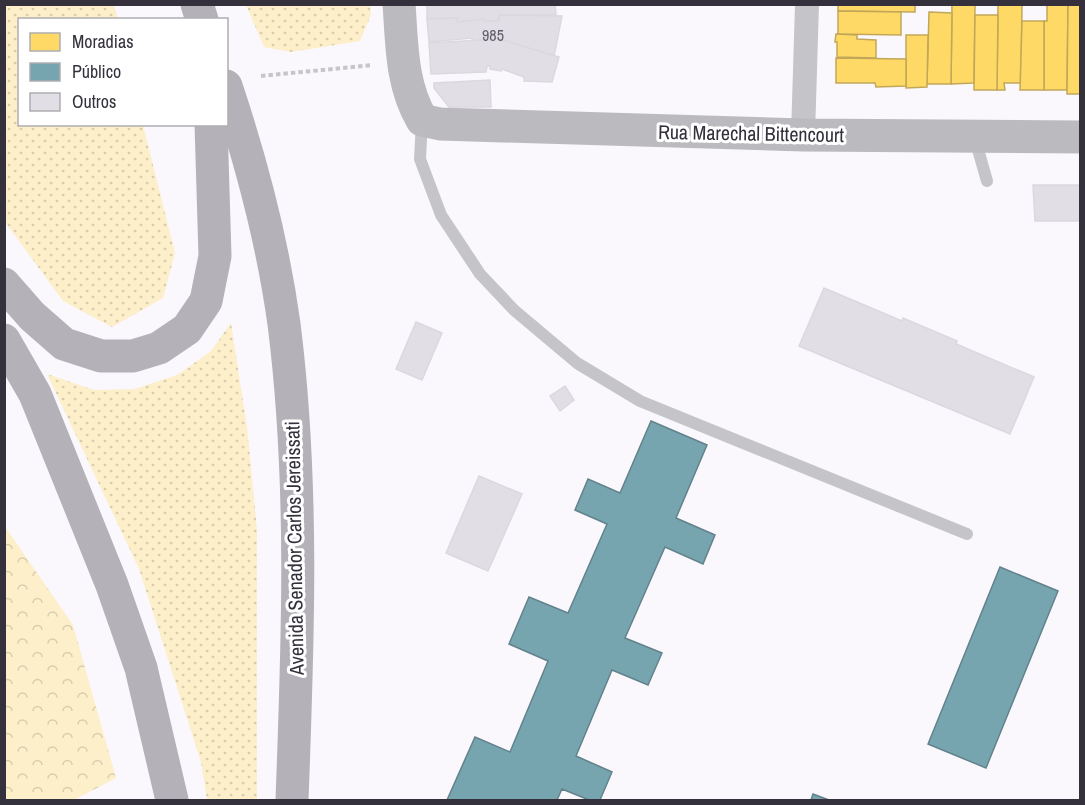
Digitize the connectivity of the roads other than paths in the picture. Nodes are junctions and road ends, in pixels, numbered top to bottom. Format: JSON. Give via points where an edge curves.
{"nodes":[{"id":1,"x":399,"y":4,"type":"edge"},
{"id":2,"x":807,"y":4,"type":"edge"},
{"id":3,"x":228,"y":92,"type":"edge"},
{"id":4,"x":422,"y":120,"type":"junction"},
{"id":5,"x":211,"y":126,"type":"edge"},
{"id":6,"x":803,"y":135,"type":"junction"},
{"id":7,"x":974,"y":136,"type":"junction"},
{"id":8,"x":1080,"y":137,"type":"edge"},
{"id":9,"x":987,"y":181,"type":"dead end"},
{"id":10,"x":4,"y":284,"type":"edge"},
{"id":11,"x":4,"y":340,"type":"edge"},
{"id":12,"x":967,"y":534,"type":"dead end"},
{"id":13,"x":172,"y":801,"type":"edge"},
{"id":14,"x":292,"y":801,"type":"edge"}],
"edges":[{"from":1,"to":4,"type":"main road","via":[[409,91]]},
{"from":2,"to":6,"type":"street"},
{"from":3,"to":14,"type":"main road","name":"Avenida Senador Carlos Jereissati","via":[[243,136],[284,324],[298,498]]},
{"from":4,"to":6,"type":"main road","name":"Rua Marechal Bittencourt","via":[[458,126]]},
{"from":4,"to":12,"type":"lane","via":[[420,159],[441,215],[480,274],[514,310],[577,363],[640,401]]},
{"from":5,"to":10,"type":"main road","via":[[215,256],[206,301],[187,329],[159,348],[133,356],[101,356],[64,344]]},
{"from":6,"to":7,"type":"main road","name":"Rua Marechal Bittencourt"},
{"from":7,"to":8,"type":"main road","name":"Rua Marechal Bittencourt"},
{"from":7,"to":9,"type":"lane"},
{"from":11,"to":13,"type":"main road","via":[[35,394],[116,595],[141,668]]}]}
